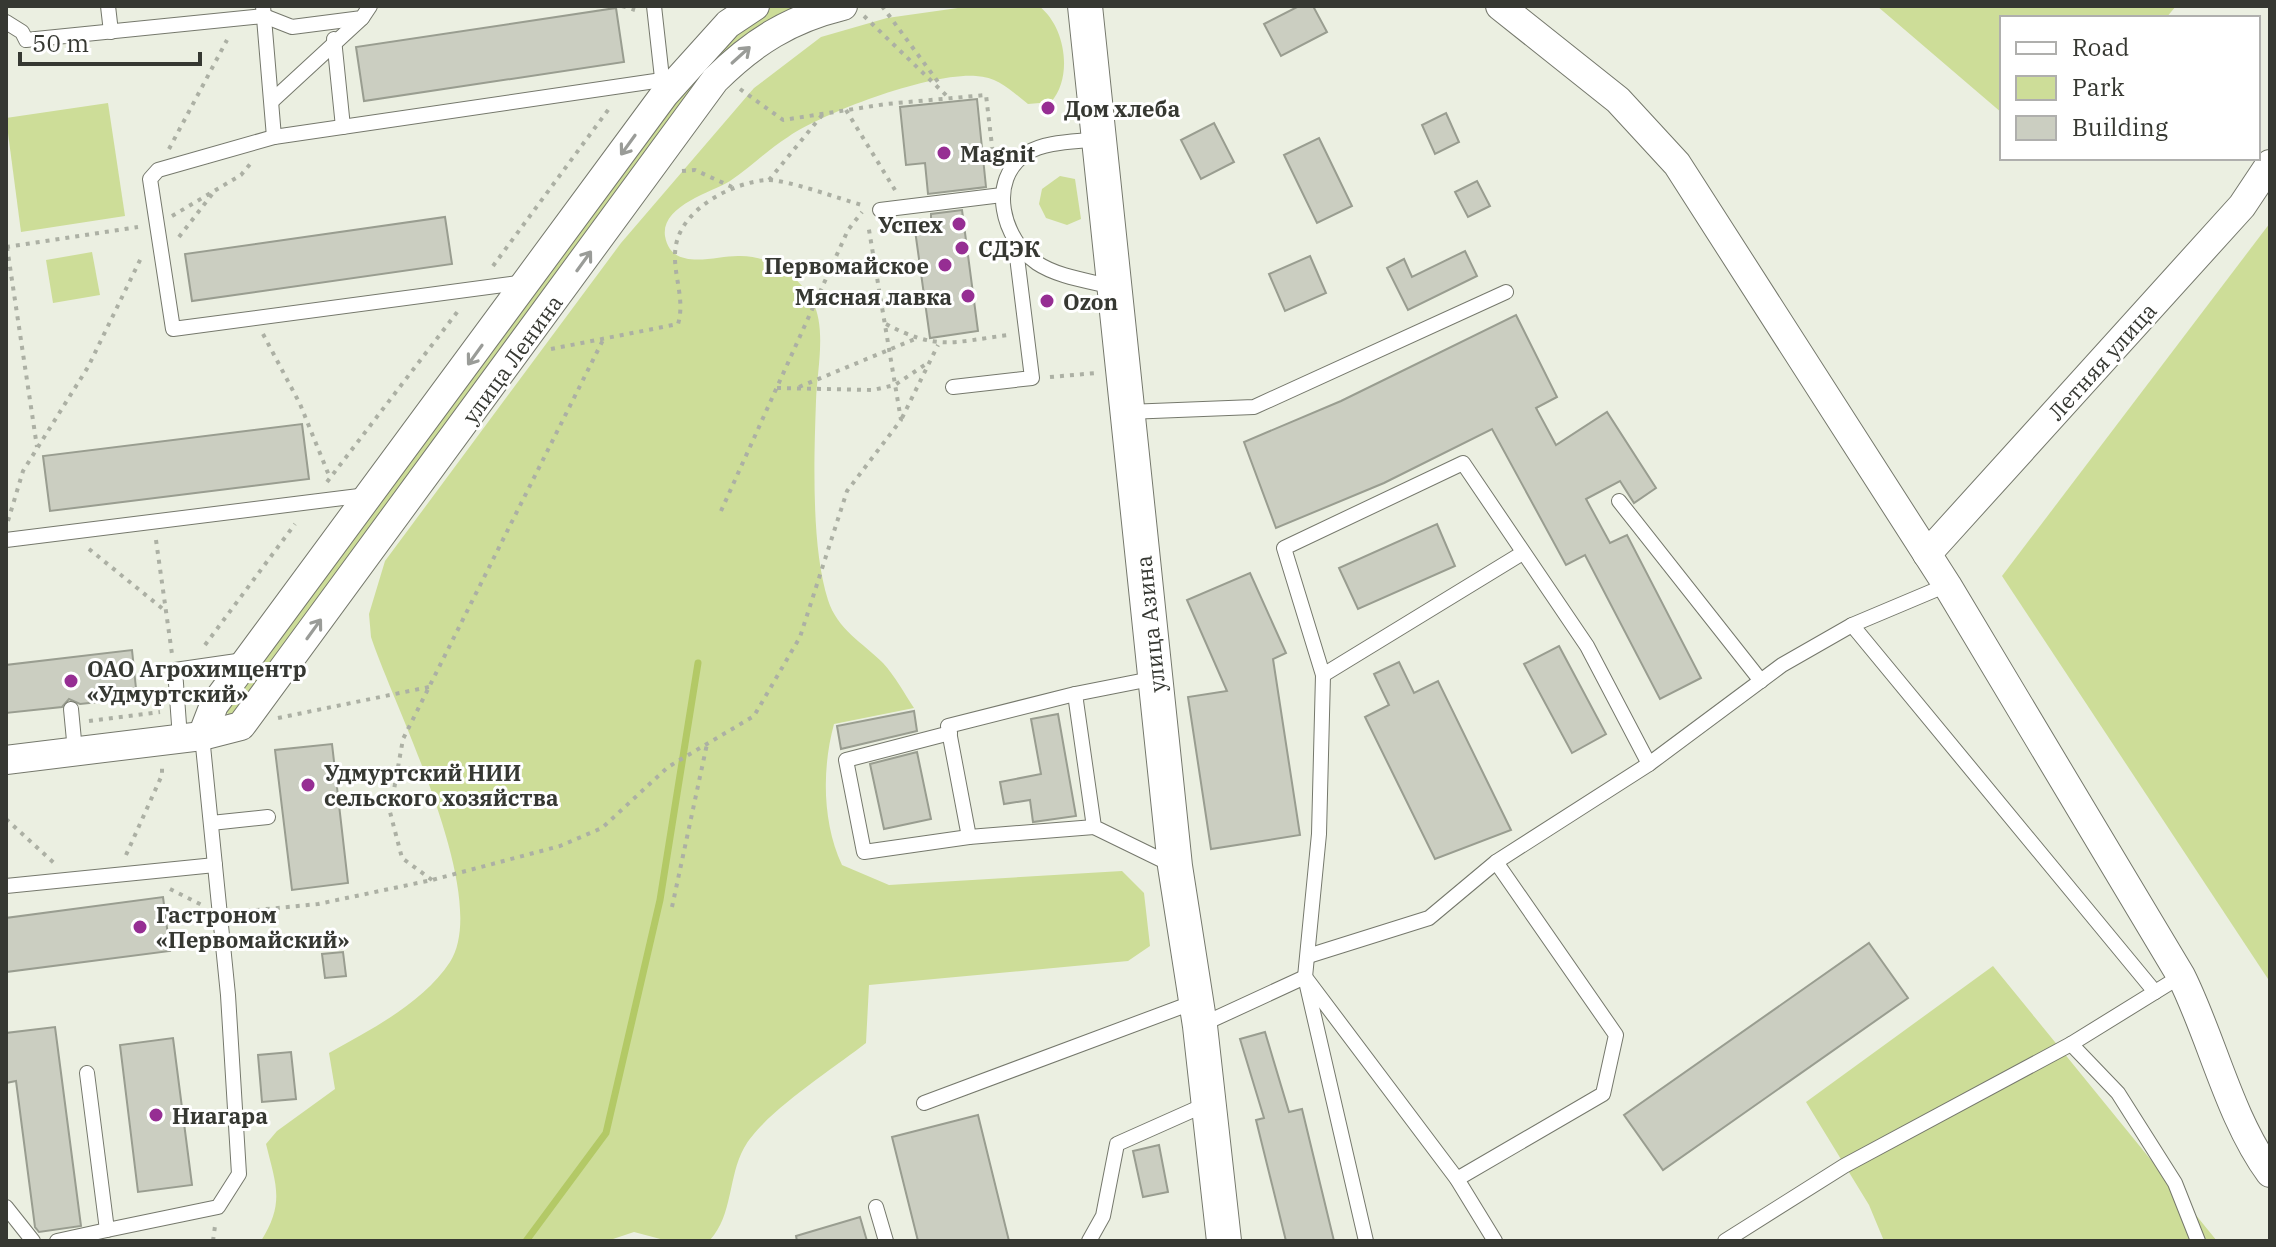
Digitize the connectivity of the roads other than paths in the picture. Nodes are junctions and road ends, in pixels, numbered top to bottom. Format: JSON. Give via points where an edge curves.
{"nodes":[{"id":1,"x":108,"y":6,"type":"edge"},
{"id":2,"x":654,"y":6,"type":"edge"},
{"id":3,"x":755,"y":6,"type":"edge"},
{"id":4,"x":843,"y":6,"type":"edge"},
{"id":5,"x":1085,"y":6,"type":"edge"},
{"id":6,"x":1500,"y":6,"type":"edge"},
{"id":7,"x":263,"y":11,"type":"edge"},
{"id":8,"x":366,"y":12,"type":"edge"},
{"id":9,"x":6,"y":22,"type":"edge"},
{"id":10,"x":332,"y":22,"type":"junction"},
{"id":11,"x":111,"y":32,"type":"junction"},
{"id":12,"x":334,"y":45,"type":"junction"},
{"id":13,"x":663,"y":88,"type":"junction"},
{"id":14,"x":273,"y":100,"type":"junction"},
{"id":15,"x":343,"y":127,"type":"junction"},
{"id":16,"x":274,"y":137,"type":"junction"},
{"id":17,"x":1099,"y":139,"type":"junction"},
{"id":18,"x":2270,"y":164,"type":"edge"},
{"id":19,"x":1000,"y":195,"type":"junction"},
{"id":20,"x":873,"y":208,"type":"road end"},
{"id":21,"x":1015,"y":241,"type":"junction"},
{"id":22,"x":528,"y":282,"type":"junction"},
{"id":23,"x":1114,"y":287,"type":"junction"},
{"id":24,"x":1506,"y":292,"type":"dead end"},
{"id":25,"x":953,"y":387,"type":"dead end"},
{"id":26,"x":1127,"y":412,"type":"junction"},
{"id":27,"x":371,"y":494,"type":"junction"},
{"id":28,"x":1619,"y":501,"type":"dead end"},
{"id":29,"x":6,"y":540,"type":"edge"},
{"id":30,"x":1521,"y":554,"type":"junction"},
{"id":31,"x":1927,"y":554,"type":"junction"},
{"id":32,"x":1947,"y":585,"type":"junction"},
{"id":33,"x":1852,"y":625,"type":"junction"},
{"id":34,"x":248,"y":659,"type":"junction"},
{"id":35,"x":1323,"y":675,"type":"junction"},
{"id":36,"x":1157,"y":677,"type":"junction"},
{"id":37,"x":1761,"y":681,"type":"junction"},
{"id":38,"x":1075,"y":694,"type":"junction"},
{"id":39,"x":71,"y":716,"type":"road end"},
{"id":40,"x":950,"y":733,"type":"junction"},
{"id":41,"x":181,"y":738,"type":"junction"},
{"id":42,"x":75,"y":751,"type":"junction"},
{"id":43,"x":6,"y":760,"type":"edge"},
{"id":44,"x":1649,"y":764,"type":"junction"},
{"id":45,"x":268,"y":817,"type":"dead end"},
{"id":46,"x":211,"y":823,"type":"junction"},
{"id":47,"x":1094,"y":827,"type":"junction"},
{"id":48,"x":969,"y":837,"type":"junction"},
{"id":49,"x":1496,"y":862,"type":"junction"},
{"id":50,"x":215,"y":865,"type":"junction"},
{"id":51,"x":1175,"y":866,"type":"junction"},
{"id":52,"x":6,"y":886,"type":"edge"},
{"id":53,"x":1308,"y":956,"type":"junction"},
{"id":54,"x":2181,"y":976,"type":"junction"},
{"id":55,"x":1305,"y":977,"type":"junction"},
{"id":56,"x":2155,"y":992,"type":"junction"},
{"id":57,"x":1199,"y":1013,"type":"junction"},
{"id":58,"x":2071,"y":1044,"type":"junction"},
{"id":59,"x":87,"y":1073,"type":"dead end"},
{"id":60,"x":924,"y":1103,"type":"dead end"},
{"id":61,"x":1210,"y":1103,"type":"junction"},
{"id":62,"x":2270,"y":1173,"type":"edge"},
{"id":63,"x":1457,"y":1179,"type":"junction"},
{"id":64,"x":6,"y":1207,"type":"edge"},
{"id":65,"x":876,"y":1207,"type":"dead end"},
{"id":66,"x":107,"y":1230,"type":"junction"},
{"id":67,"x":33,"y":1241,"type":"edge"},
{"id":68,"x":57,"y":1241,"type":"edge"},
{"id":69,"x":886,"y":1241,"type":"edge"},
{"id":70,"x":1089,"y":1241,"type":"edge"},
{"id":71,"x":1224,"y":1241,"type":"edge"},
{"id":72,"x":1366,"y":1241,"type":"edge"},
{"id":73,"x":1495,"y":1241,"type":"edge"},
{"id":74,"x":1725,"y":1241,"type":"edge"},
{"id":75,"x":2198,"y":1241,"type":"edge"}],
"edges":[{"from":1,"to":11,"type":"lane"},
{"from":2,"to":13,"type":"lane"},
{"from":3,"to":13,"type":"street","name":"улица Ленина","via":[[728,24]]},
{"from":41,"to":4,"type":"street","name":"улица Ленина","one_way":true,"via":[[241,726],[715,80],[747,48],[788,23]]},
{"from":5,"to":17,"type":"street","name":"улица Азина"},
{"from":6,"to":31,"type":"street","via":[[1618,100],[1677,164]]},
{"from":7,"to":10,"type":"lane","via":[[292,27]]},
{"from":7,"to":11,"type":"lane","via":[[238,19]]},
{"from":7,"to":14,"type":"lane"},
{"from":8,"to":10,"type":"lane"},
{"from":8,"to":12,"type":"lane"},
{"from":9,"to":11,"type":"lane","via":[[26,40]]},
{"from":10,"to":12,"type":"lane"},
{"from":12,"to":14,"type":"lane"},
{"from":12,"to":15,"type":"lane"},
{"from":13,"to":15,"type":"lane","via":[[626,86]]},
{"from":13,"to":22,"type":"street","name":"улица Ленина","one_way":true},
{"from":14,"to":16,"type":"lane"},
{"from":15,"to":16,"type":"lane"},
{"from":16,"to":22,"type":"lane","via":[[158,170],[150,179],[173,329]]},
{"from":17,"to":19,"type":"lane","via":[[1025,154]]},
{"from":17,"to":23,"type":"street","name":"улица Азина"},
{"from":18,"to":31,"type":"street","name":"Летняя улица","via":[[2242,206]]},
{"from":19,"to":20,"type":"lane"},
{"from":19,"to":21,"type":"lane"},
{"from":21,"to":23,"type":"lane","via":[[1038,263]]},
{"from":21,"to":25,"type":"lane","via":[[1032,378]]},
{"from":22,"to":27,"type":"street","name":"улица Ленина","one_way":true},
{"from":23,"to":26,"type":"street","name":"улица Азина"},
{"from":24,"to":26,"type":"lane","via":[[1254,407]]},
{"from":26,"to":36,"type":"street","name":"улица Азина"},
{"from":27,"to":29,"type":"lane"},
{"from":27,"to":34,"type":"street","name":"улица Ленина"},
{"from":28,"to":37,"type":"lane"},
{"from":30,"to":35,"type":"lane"},
{"from":30,"to":35,"type":"lane","via":[[1463,463],[1284,548]]},
{"from":30,"to":44,"type":"lane","via":[[1587,646]]},
{"from":31,"to":32,"type":"street"},
{"from":32,"to":33,"type":"lane"},
{"from":32,"to":54,"type":"street"},
{"from":33,"to":37,"type":"lane"},
{"from":33,"to":56,"type":"lane"},
{"from":34,"to":41,"type":"street","name":"улица Ленина"},
{"from":34,"to":41,"type":"lane","via":[[175,670]]},
{"from":35,"to":53,"type":"lane","via":[[1319,834]]},
{"from":36,"to":38,"type":"lane"},
{"from":36,"to":51,"type":"street","name":"улица Азина"},
{"from":37,"to":44,"type":"lane"},
{"from":38,"to":40,"type":"lane","via":[[948,726]]},
{"from":38,"to":47,"type":"lane"},
{"from":39,"to":42,"type":"lane"},
{"from":40,"to":48,"type":"lane"},
{"from":40,"to":48,"type":"lane","via":[[846,760],[864,852]]},
{"from":41,"to":42,"type":"street"},
{"from":41,"to":46,"type":"lane"},
{"from":42,"to":43,"type":"street"},
{"from":44,"to":49,"type":"lane"},
{"from":45,"to":46,"type":"lane"},
{"from":46,"to":50,"type":"lane"},
{"from":47,"to":48,"type":"lane"},
{"from":47,"to":51,"type":"lane"},
{"from":49,"to":53,"type":"lane","via":[[1429,918]]},
{"from":49,"to":63,"type":"lane","via":[[1616,1035],[1603,1094]]},
{"from":50,"to":52,"type":"lane"},
{"from":50,"to":66,"type":"lane","via":[[239,1174],[218,1207]]},
{"from":51,"to":57,"type":"street","name":"улица Азина"},
{"from":53,"to":55,"type":"lane"},
{"from":54,"to":56,"type":"lane"},
{"from":54,"to":62,"type":"street","via":[[2243,1126]]},
{"from":55,"to":57,"type":"lane"},
{"from":55,"to":63,"type":"lane"},
{"from":55,"to":72,"type":"lane"},
{"from":56,"to":58,"type":"lane"},
{"from":57,"to":60,"type":"lane"},
{"from":57,"to":61,"type":"street","name":"улица Азина"},
{"from":58,"to":74,"type":"lane","via":[[1844,1166]]},
{"from":58,"to":75,"type":"lane","via":[[2118,1093],[2175,1183]]},
{"from":59,"to":66,"type":"lane"},
{"from":61,"to":70,"type":"lane","via":[[1117,1144],[1103,1216]]},
{"from":61,"to":71,"type":"street","name":"улица Азина"},
{"from":63,"to":73,"type":"lane"},
{"from":64,"to":67,"type":"lane"},
{"from":65,"to":69,"type":"lane"},
{"from":66,"to":68,"type":"lane"}]}
